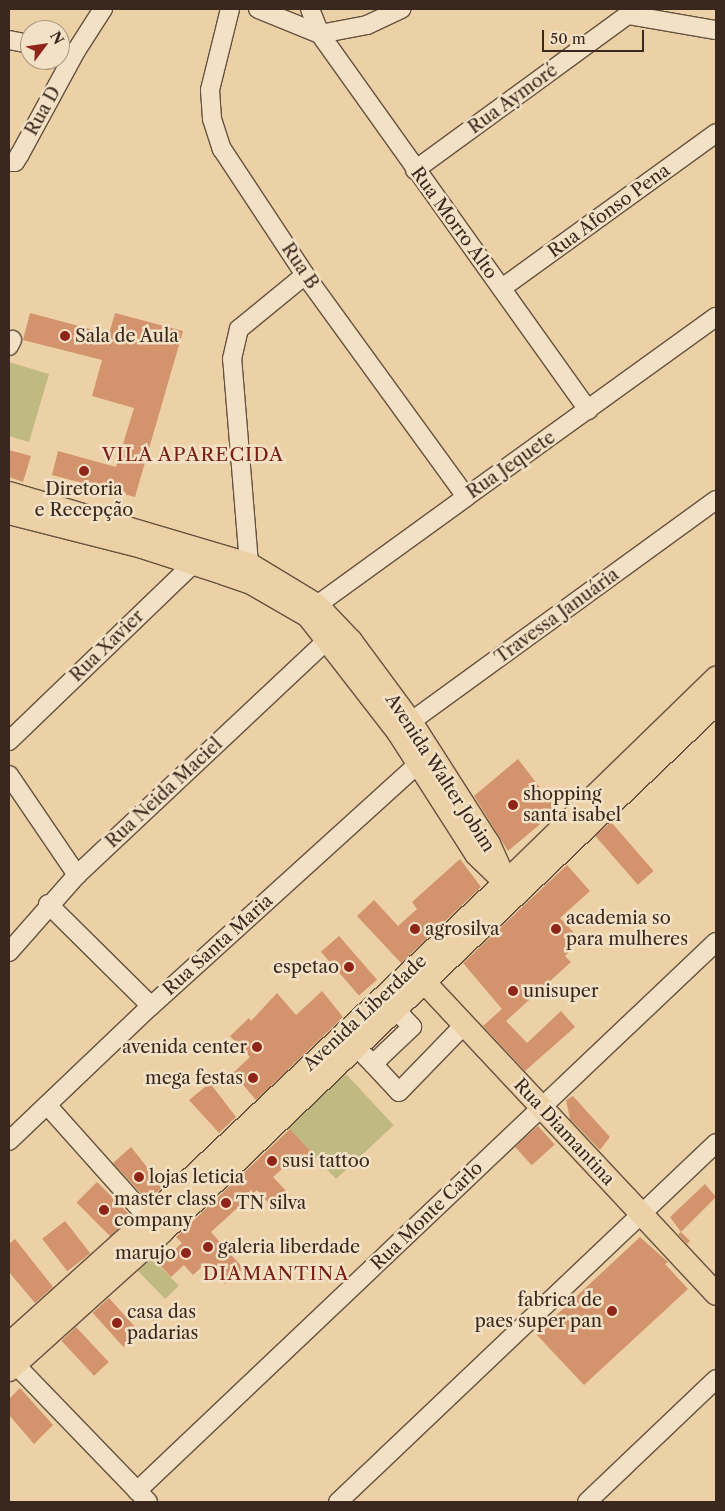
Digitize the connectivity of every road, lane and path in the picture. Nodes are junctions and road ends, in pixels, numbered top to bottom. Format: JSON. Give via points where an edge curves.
{"nodes":[{"id":1,"x":103,"y":9,"type":"edge"},
{"id":2,"x":230,"y":9,"type":"edge"},
{"id":3,"x":258,"y":9,"type":"edge"},
{"id":4,"x":310,"y":9,"type":"edge"},
{"id":5,"x":402,"y":9,"type":"edge"},
{"id":6,"x":632,"y":12,"type":"edge"},
{"id":7,"x":716,"y":30,"type":"edge"},
{"id":8,"x":320,"y":34,"type":"junction"},
{"id":9,"x":70,"y":48,"type":"edge"},
{"id":10,"x":58,"y":70,"type":"edge"},
{"id":11,"x":716,"y":134,"type":"edge"},
{"id":12,"x":12,"y":162,"type":"edge"},
{"id":13,"x":415,"y":170,"type":"junction"},
{"id":14,"x":305,"y":274,"type":"junction"},
{"id":15,"x":502,"y":288,"type":"junction"},
{"id":16,"x":716,"y":317,"type":"edge"},
{"id":17,"x":588,"y":410,"type":"junction"},
{"id":18,"x":9,"y":493,"type":"edge"},
{"id":19,"x":466,"y":497,"type":"junction"},
{"id":20,"x":716,"y":500,"type":"edge"},
{"id":21,"x":9,"y":513,"type":"edge"},
{"id":22,"x":196,"y":555,"type":"junction"},
{"id":23,"x":250,"y":573,"type":"junction"},
{"id":24,"x":313,"y":611,"type":"junction"},
{"id":25,"x":327,"y":640,"type":"junction"},
{"id":26,"x":716,"y":678,"type":"edge"},
{"id":27,"x":716,"y":704,"type":"edge"},
{"id":28,"x":404,"y":727,"type":"junction"},
{"id":29,"x":9,"y":741,"type":"edge"},
{"id":30,"x":425,"y":758,"type":"junction"},
{"id":31,"x":9,"y":775,"type":"edge"},
{"id":32,"x":580,"y":821,"type":"junction"},
{"id":33,"x":76,"y":875,"type":"junction"},
{"id":34,"x":510,"y":888,"type":"junction"},
{"id":35,"x":48,"y":904,"type":"junction"},
{"id":36,"x":716,"y":942,"type":"edge"},
{"id":37,"x":9,"y":952,"type":"edge"},
{"id":38,"x":418,"y":975,"type":"junction"},
{"id":39,"x":151,"y":1006,"type":"junction"},
{"id":40,"x":395,"y":1009,"type":"junction"},
{"id":41,"x":464,"y":1025,"type":"junction"},
{"id":42,"x":356,"y":1046,"type":"junction"},
{"id":43,"x":373,"y":1064,"type":"junction"},
{"id":44,"x":47,"y":1106,"type":"junction"},
{"id":45,"x":541,"y":1108,"type":"junction"},
{"id":46,"x":9,"y":1141,"type":"edge"},
{"id":47,"x":716,"y":1144,"type":"edge"},
{"id":48,"x":642,"y":1214,"type":"junction"},
{"id":49,"x":154,"y":1226,"type":"junction"},
{"id":50,"x":716,"y":1294,"type":"edge"},
{"id":51,"x":10,"y":1359,"type":"edge"},
{"id":52,"x":716,"y":1379,"type":"edge"},
{"id":53,"x":143,"y":1496,"type":"edge"},
{"id":54,"x":338,"y":1502,"type":"edge"},
{"id":55,"x":587,"y":1502,"type":"edge"}],
"edges":[{"from":1,"to":9,"type":"street","name":"Rua D"},
{"from":2,"to":14,"type":"street","name":"Rua B","via":[[210,90],[212,119],[222,150]]},
{"from":3,"to":8,"type":"street"},
{"from":4,"to":8,"type":"street"},
{"from":5,"to":8,"type":"street","via":[[367,25]]},
{"from":6,"to":7,"type":"street"},
{"from":6,"to":13,"type":"street","name":"Rua Aymoré"},
{"from":8,"to":13,"type":"street","name":"Rua Morro Alto"},
{"from":10,"to":12,"type":"street","name":"Rua D"},
{"from":11,"to":15,"type":"street","name":"Rua Afonso Pena"},
{"from":13,"to":15,"type":"street","name":"Rua Morro Alto"},
{"from":14,"to":19,"type":"street","name":"Rua B"},
{"from":14,"to":23,"type":"street","via":[[239,329],[232,359]]},
{"from":15,"to":17,"type":"street","name":"Rua Morro Alto"},
{"from":16,"to":17,"type":"street","name":"Rua Jequete"},
{"from":17,"to":19,"type":"street","name":"Rua Jequete"},
{"from":18,"to":22,"type":"main road","name":"Avenida Walter Jobim"},
{"from":19,"to":24,"type":"street","name":"Rua Jequete"},
{"from":20,"to":28,"type":"street","name":"Travessa Januária"},
{"from":21,"to":22,"type":"main road","name":"Avenida Walter Jobim"},
{"from":22,"to":23,"type":"main road","name":"Avenida Walter Jobim"},
{"from":22,"to":29,"type":"street","name":"Rua Xavier"},
{"from":23,"to":24,"type":"main road","name":"Avenida Walter Jobim"},
{"from":24,"to":25,"type":"main road","name":"Avenida Walter Jobim"},
{"from":24,"to":28,"type":"main road","name":"Avenida Walter Jobim","via":[[351,641]]},
{"from":25,"to":28,"type":"main road","name":"Avenida Walter Jobim"},
{"from":25,"to":33,"type":"street","name":"Rua Neida Maciel"},
{"from":26,"to":32,"type":"main road","name":"Avenida Liberdade"},
{"from":27,"to":32,"type":"main road","name":"Avenida Liberdade"},
{"from":28,"to":30,"type":"main road","name":"Avenida Walter Jobim"},
{"from":30,"to":34,"type":"main road","name":"Avenida Walter Jobim","via":[[489,844]]},
{"from":30,"to":39,"type":"street","name":"Rua Santa Maria"},
{"from":31,"to":33,"type":"street"},
{"from":32,"to":34,"type":"main road","name":"Avenida Liberdade"},
{"from":33,"to":35,"type":"street","name":"Rua Neida Maciel"},
{"from":34,"to":38,"type":"main road","name":"Avenida Liberdade"},
{"from":35,"to":37,"type":"street","name":"Rua Neida Maciel"},
{"from":35,"to":39,"type":"street"},
{"from":36,"to":45,"type":"street","name":"Rua Monte Carlo"},
{"from":38,"to":40,"type":"main road","name":"Avenida Liberdade"},
{"from":38,"to":41,"type":"main road","name":"Rua Diamantina"},
{"from":38,"to":49,"type":"main road","name":"Avenida Liberdade"},
{"from":39,"to":44,"type":"street","name":"Rua Santa Maria"},
{"from":40,"to":42,"type":"main road","name":"Avenida Liberdade"},
{"from":40,"to":43,"type":"street","via":[[412,1027]]},
{"from":41,"to":43,"type":"street","via":[[399,1092]]},
{"from":41,"to":45,"type":"main road","name":"Rua Diamantina"},
{"from":42,"to":43,"type":"street"},
{"from":42,"to":49,"type":"main road","name":"Avenida Liberdade"},
{"from":44,"to":46,"type":"street","name":"Rua Santa Maria"},
{"from":44,"to":49,"type":"street"},
{"from":45,"to":48,"type":"main road","name":"Rua Diamantina"},
{"from":45,"to":53,"type":"street","name":"Rua Monte Carlo"},
{"from":47,"to":48,"type":"street"},
{"from":48,"to":50,"type":"main road","name":"Rua Diamantina"},
{"from":48,"to":54,"type":"street"},
{"from":49,"to":51,"type":"main road","name":"Avenida Liberdade"},
{"from":51,"to":53,"type":"street"},
{"from":52,"to":55,"type":"street"}]}
